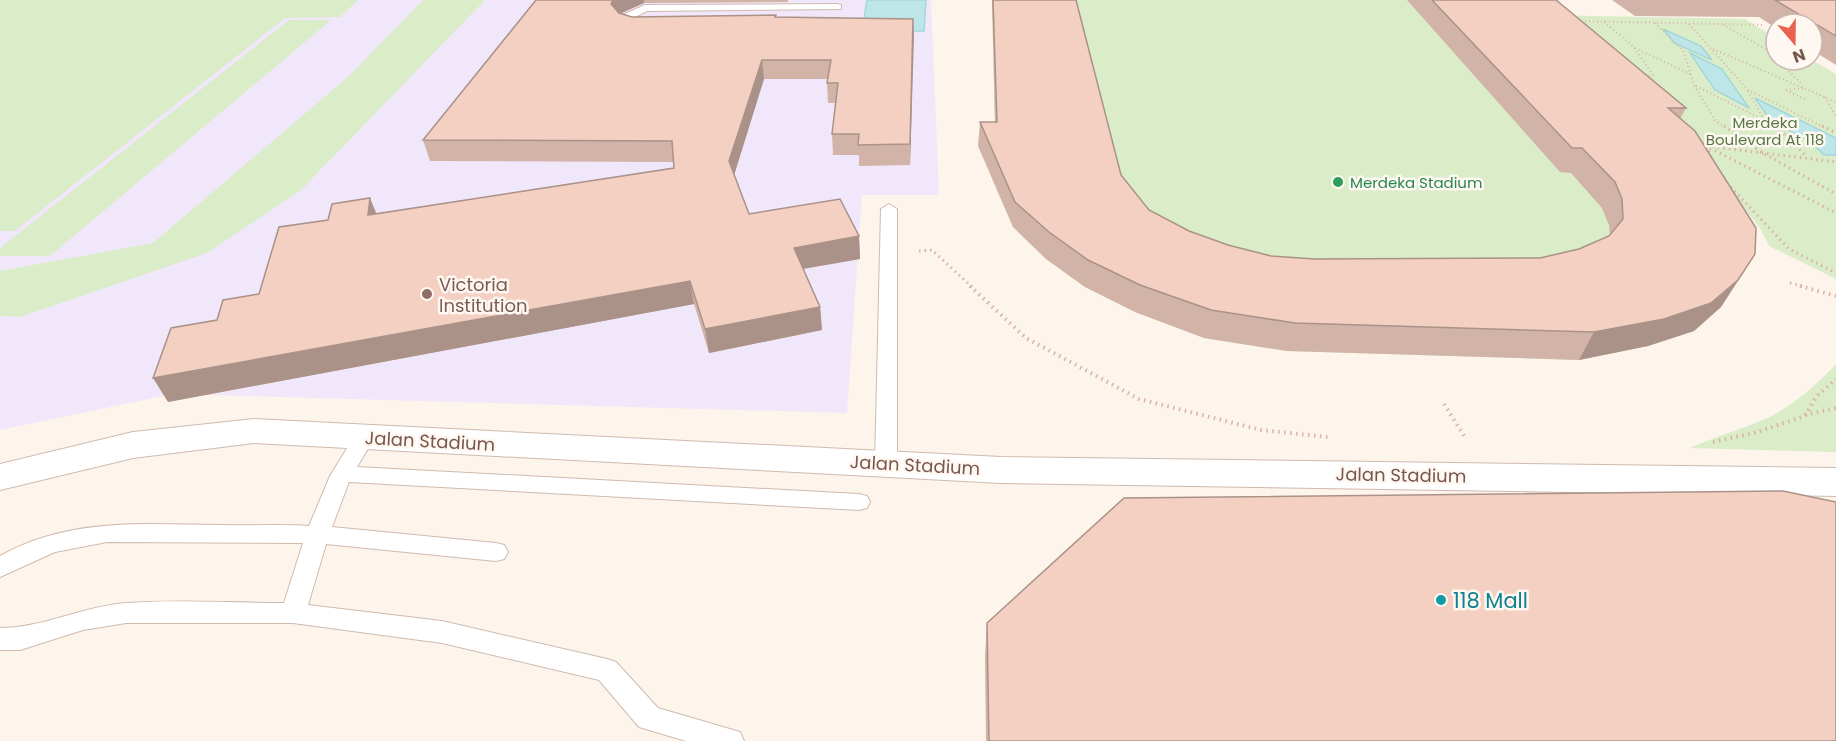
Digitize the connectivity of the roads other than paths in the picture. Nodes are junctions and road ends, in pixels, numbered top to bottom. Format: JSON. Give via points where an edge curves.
{"nodes":[{"id":1,"x":837,"y":7,"type":"dead end"},
{"id":2,"x":647,"y":29,"type":"edge"},
{"id":3,"x":889,"y":208,"type":"dead end"},
{"id":4,"x":364,"y":437,"type":"junction"},
{"id":5,"x":886,"y":464,"type":"junction"},
{"id":6,"x":343,"y":474,"type":"junction"},
{"id":7,"x":0,"y":477,"type":"edge"},
{"id":8,"x":1836,"y":482,"type":"edge"},
{"id":9,"x":859,"y":502,"type":"dead end"},
{"id":10,"x":317,"y":535,"type":"junction"},
{"id":11,"x":496,"y":552,"type":"dead end"},
{"id":12,"x":0,"y":568,"type":"edge"},
{"id":13,"x":292,"y":613,"type":"junction"},
{"id":14,"x":0,"y":639,"type":"edge"},
{"id":15,"x":730,"y":741,"type":"edge"}],
"edges":[{"from":1,"to":2,"type":"lane","via":[[645,8],[622,22],[628,27]]},
{"from":3,"to":5,"type":"lane"},
{"from":4,"to":5,"type":"street","name":"Jalan Stadium"},
{"from":4,"to":6,"type":"lane"},
{"from":4,"to":7,"type":"street","name":"Jalan Stadium","via":[[254,431],[133,445]]},
{"from":5,"to":8,"type":"street","name":"Jalan Stadium","via":[[1013,470]]},
{"from":6,"to":9,"type":"lane"},
{"from":6,"to":10,"type":"lane"},
{"from":10,"to":11,"type":"lane"},
{"from":10,"to":12,"type":"lane","via":[[126,532],[43,546]]},
{"from":10,"to":13,"type":"lane"},
{"from":13,"to":14,"type":"lane","via":[[126,613],[83,620],[20,639]]},
{"from":13,"to":15,"type":"lane","via":[[442,632],[607,670],[649,718]]}]}
